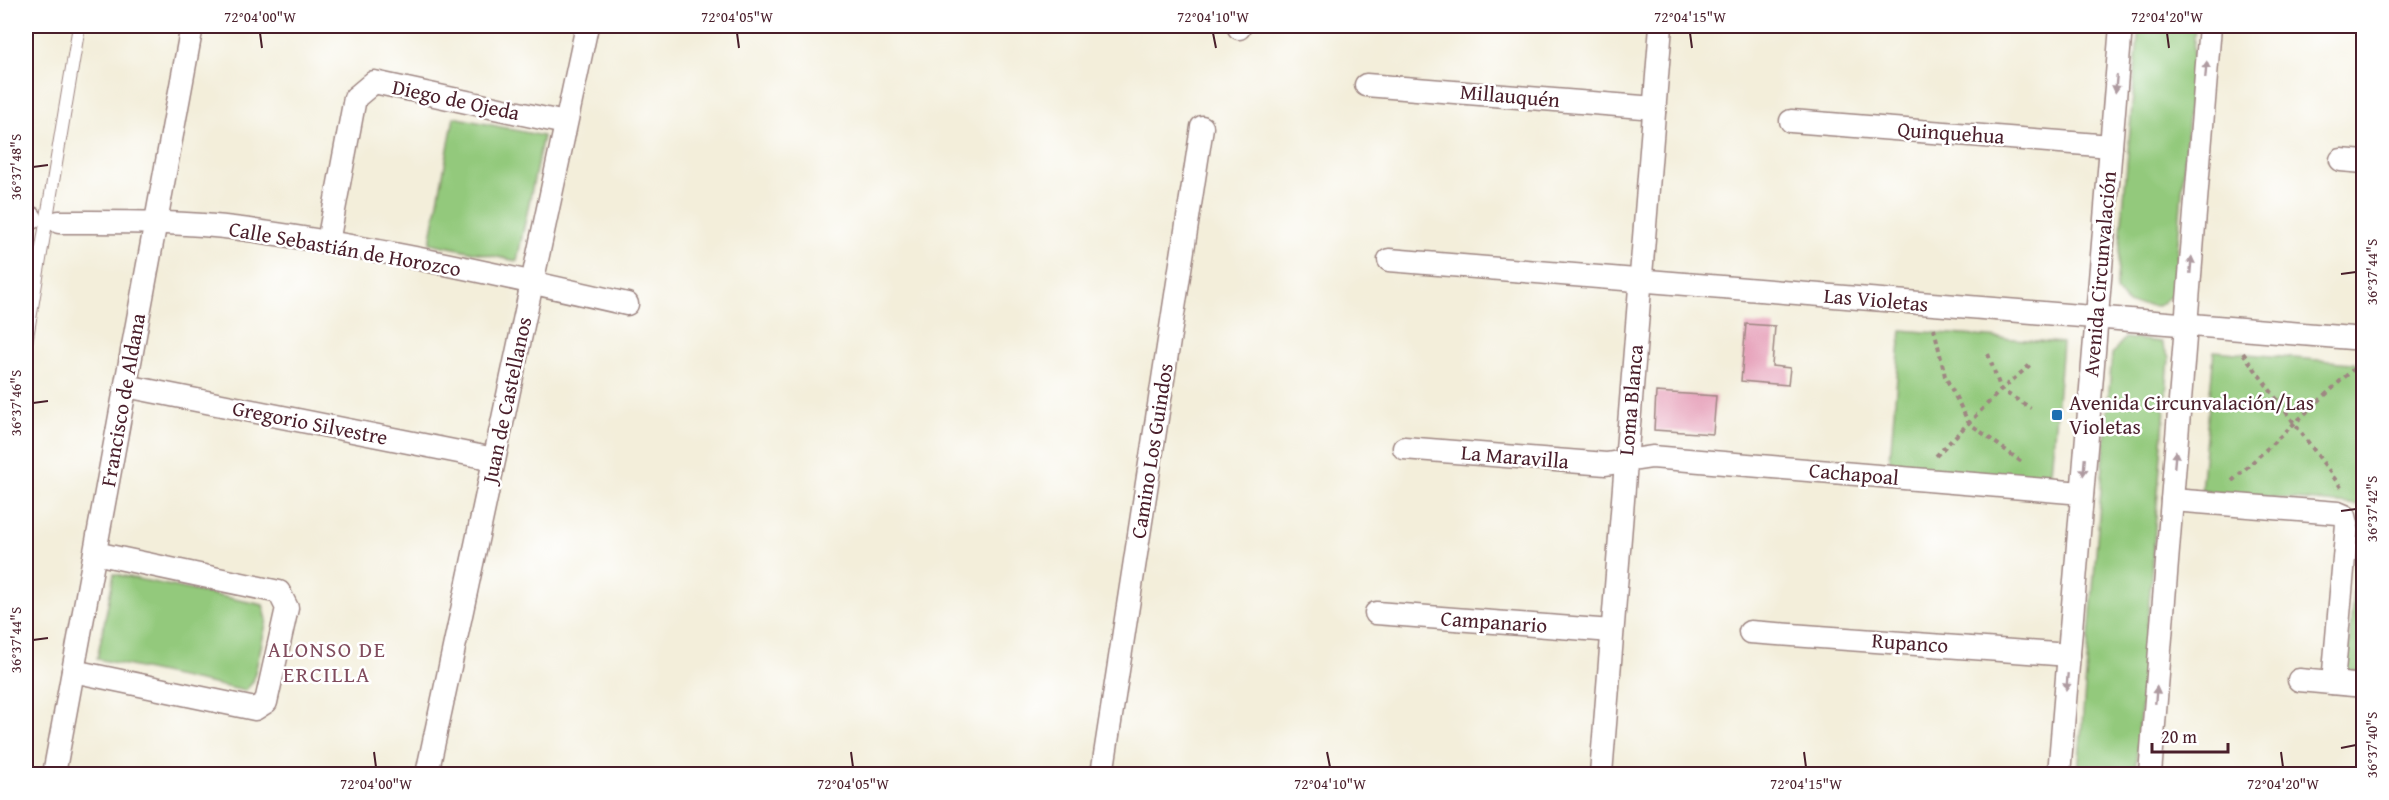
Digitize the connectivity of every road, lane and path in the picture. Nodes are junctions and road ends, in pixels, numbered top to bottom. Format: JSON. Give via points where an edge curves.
{"nodes":[{"id":1,"x":79,"y":26,"type":"edge"},
{"id":2,"x":192,"y":26,"type":"edge"},
{"id":3,"x":587,"y":26,"type":"edge"},
{"id":4,"x":1661,"y":26,"type":"edge"},
{"id":5,"x":2121,"y":26,"type":"edge"},
{"id":6,"x":2210,"y":26,"type":"edge"},
{"id":7,"x":1366,"y":85,"type":"dead end"},
{"id":8,"x":1654,"y":108,"type":"junction"},
{"id":9,"x":1791,"y":121,"type":"dead end"},
{"id":10,"x":566,"y":123,"type":"junction"},
{"id":11,"x":1202,"y":127,"type":"dead end"},
{"id":12,"x":2111,"y":146,"type":"junction"},
{"id":13,"x":2341,"y":160,"type":"dead end"},
{"id":14,"x":2364,"y":162,"type":"edge"},
{"id":15,"x":59,"y":222,"type":"dead end"},
{"id":16,"x":156,"y":223,"type":"junction"},
{"id":17,"x":328,"y":242,"type":"junction"},
{"id":18,"x":1389,"y":260,"type":"dead end"},
{"id":19,"x":1641,"y":281,"type":"junction"},
{"id":20,"x":532,"y":282,"type":"junction"},
{"id":21,"x":627,"y":304,"type":"dead end"},
{"id":22,"x":1928,"y":304,"type":"junction"},
{"id":23,"x":2097,"y":318,"type":"junction"},
{"id":24,"x":2186,"y":325,"type":"junction"},
{"id":25,"x":2226,"y":328,"type":"junction"},
{"id":26,"x":2364,"y":339,"type":"edge"},
{"id":27,"x":26,"y":343,"type":"edge"},
{"id":28,"x":1988,"y":354,"type":"dead end"},
{"id":29,"x":2364,"y":359,"type":"edge"},
{"id":30,"x":2030,"y":365,"type":"dead end"},
{"id":31,"x":126,"y":386,"type":"junction"},
{"id":32,"x":2001,"y":390,"type":"junction"},
{"id":33,"x":2031,"y":408,"type":"dead end"},
{"id":34,"x":1969,"y":423,"type":"junction"},
{"id":35,"x":2294,"y":425,"type":"junction"},
{"id":36,"x":1404,"y":448,"type":"dead end"},
{"id":37,"x":494,"y":459,"type":"junction"},
{"id":38,"x":1626,"y":461,"type":"junction"},
{"id":39,"x":2030,"y":467,"type":"dead end"},
{"id":40,"x":1912,"y":479,"type":"junction"},
{"id":41,"x":2082,"y":493,"type":"junction"},
{"id":42,"x":2346,"y":494,"type":"dead end"},
{"id":43,"x":2172,"y":500,"type":"junction"},
{"id":44,"x":2208,"y":502,"type":"junction"},
{"id":45,"x":95,"y":553,"type":"junction"},
{"id":46,"x":1376,"y":613,"type":"dead end"},
{"id":47,"x":1612,"y":631,"type":"junction"},
{"id":48,"x":1750,"y":632,"type":"dead end"},
{"id":49,"x":2069,"y":655,"type":"junction"},
{"id":50,"x":73,"y":671,"type":"junction"},
{"id":51,"x":2300,"y":680,"type":"dead end"},
{"id":52,"x":2334,"y":683,"type":"junction"},
{"id":53,"x":2364,"y":686,"type":"edge"},
{"id":54,"x":54,"y":774,"type":"edge"},
{"id":55,"x":427,"y":774,"type":"edge"},
{"id":56,"x":1102,"y":774,"type":"edge"},
{"id":57,"x":1601,"y":774,"type":"edge"},
{"id":58,"x":2059,"y":774,"type":"edge"},
{"id":59,"x":2150,"y":774,"type":"edge"}],
"edges":[{"from":1,"to":27,"type":"lane"},
{"from":2,"to":16,"type":"street","name":"Francisco de Aldana"},
{"from":3,"to":10,"type":"street","name":"Juan de Castellanos"},
{"from":4,"to":8,"type":"street","name":"Loma Blanca"},
{"from":5,"to":12,"type":"street","name":"Avenida Circunvalación","one_way":true},
{"from":24,"to":6,"type":"street","one_way":true},
{"from":7,"to":8,"type":"street","name":"Millauquén"},
{"from":8,"to":19,"type":"street","name":"Loma Blanca"},
{"from":9,"to":12,"type":"street","name":"Quinquehua"},
{"from":10,"to":17,"type":"street","name":"Diego de Ojeda","via":[[374,82],[355,98]]},
{"from":10,"to":20,"type":"street","name":"Juan de Castellanos"},
{"from":11,"to":56,"type":"street","name":"Camino Los Guindos"},
{"from":12,"to":23,"type":"street","name":"Avenida Circunvalación"},
{"from":13,"to":14,"type":"street"},
{"from":15,"to":16,"type":"street","name":"Calle Sebastián de Horozco"},
{"from":16,"to":17,"type":"street","name":"Calle Sebastián de Horozco","via":[[239,228]]},
{"from":16,"to":31,"type":"street","name":"Francisco de Aldana"},
{"from":17,"to":20,"type":"street","name":"Calle Sebastián de Horozco"},
{"from":18,"to":19,"type":"street","name":"Las Violetas"},
{"from":19,"to":22,"type":"street","name":"Las Violetas"},
{"from":19,"to":38,"type":"street","name":"Loma Blanca"},
{"from":20,"to":21,"type":"street","name":"Calle Sebastián de Horozco"},
{"from":20,"to":37,"type":"street","name":"Juan de Castellanos"},
{"from":22,"to":23,"type":"street","name":"Las Violetas"},
{"from":22,"to":34,"type":"path","via":[[1945,376]]},
{"from":23,"to":24,"type":"street","name":"Las Violetas"},
{"from":23,"to":41,"type":"street","name":"Avenida Circunvalación","one_way":true},
{"from":24,"to":25,"type":"street","name":"Las Violetas"},
{"from":43,"to":24,"type":"street","one_way":true},
{"from":25,"to":26,"type":"street","name":"Las Violetas"},
{"from":25,"to":35,"type":"path"},
{"from":28,"to":32,"type":"path"},
{"from":29,"to":35,"type":"path"},
{"from":30,"to":32,"type":"path"},
{"from":31,"to":37,"type":"street","name":"Gregorio Silvestre"},
{"from":31,"to":45,"type":"street","name":"Francisco de Aldana"},
{"from":32,"to":33,"type":"path"},
{"from":32,"to":34,"type":"path"},
{"from":34,"to":39,"type":"path"},
{"from":34,"to":40,"type":"path"},
{"from":35,"to":42,"type":"path"},
{"from":35,"to":44,"type":"path"},
{"from":36,"to":38,"type":"street","name":"La Maravilla","via":[[1606,465]]},
{"from":37,"to":55,"type":"street","name":"Juan de Castellanos"},
{"from":38,"to":40,"type":"street","name":"Cachapoal","via":[[1652,457]]},
{"from":38,"to":47,"type":"street","name":"Loma Blanca"},
{"from":40,"to":41,"type":"street","name":"Cachapoal"},
{"from":41,"to":49,"type":"street","name":"Avenida Circunvalación"},
{"from":43,"to":44,"type":"street"},
{"from":59,"to":43,"type":"street","one_way":true},
{"from":44,"to":52,"type":"street","via":[[2345,516]]},
{"from":45,"to":50,"type":"street","name":"Francisco de Aldana"},
{"from":45,"to":50,"type":"street","via":[[279,592],[287,608],[266,702],[255,709]]},
{"from":46,"to":47,"type":"street","name":"Campanario"},
{"from":47,"to":57,"type":"street","name":"Loma Blanca"},
{"from":48,"to":49,"type":"street","name":"Rupanco"},
{"from":49,"to":58,"type":"street","name":"Avenida Circunvalación","one_way":true},
{"from":50,"to":54,"type":"street","name":"Francisco de Aldana"},
{"from":51,"to":52,"type":"street"},
{"from":52,"to":53,"type":"street"}]}
